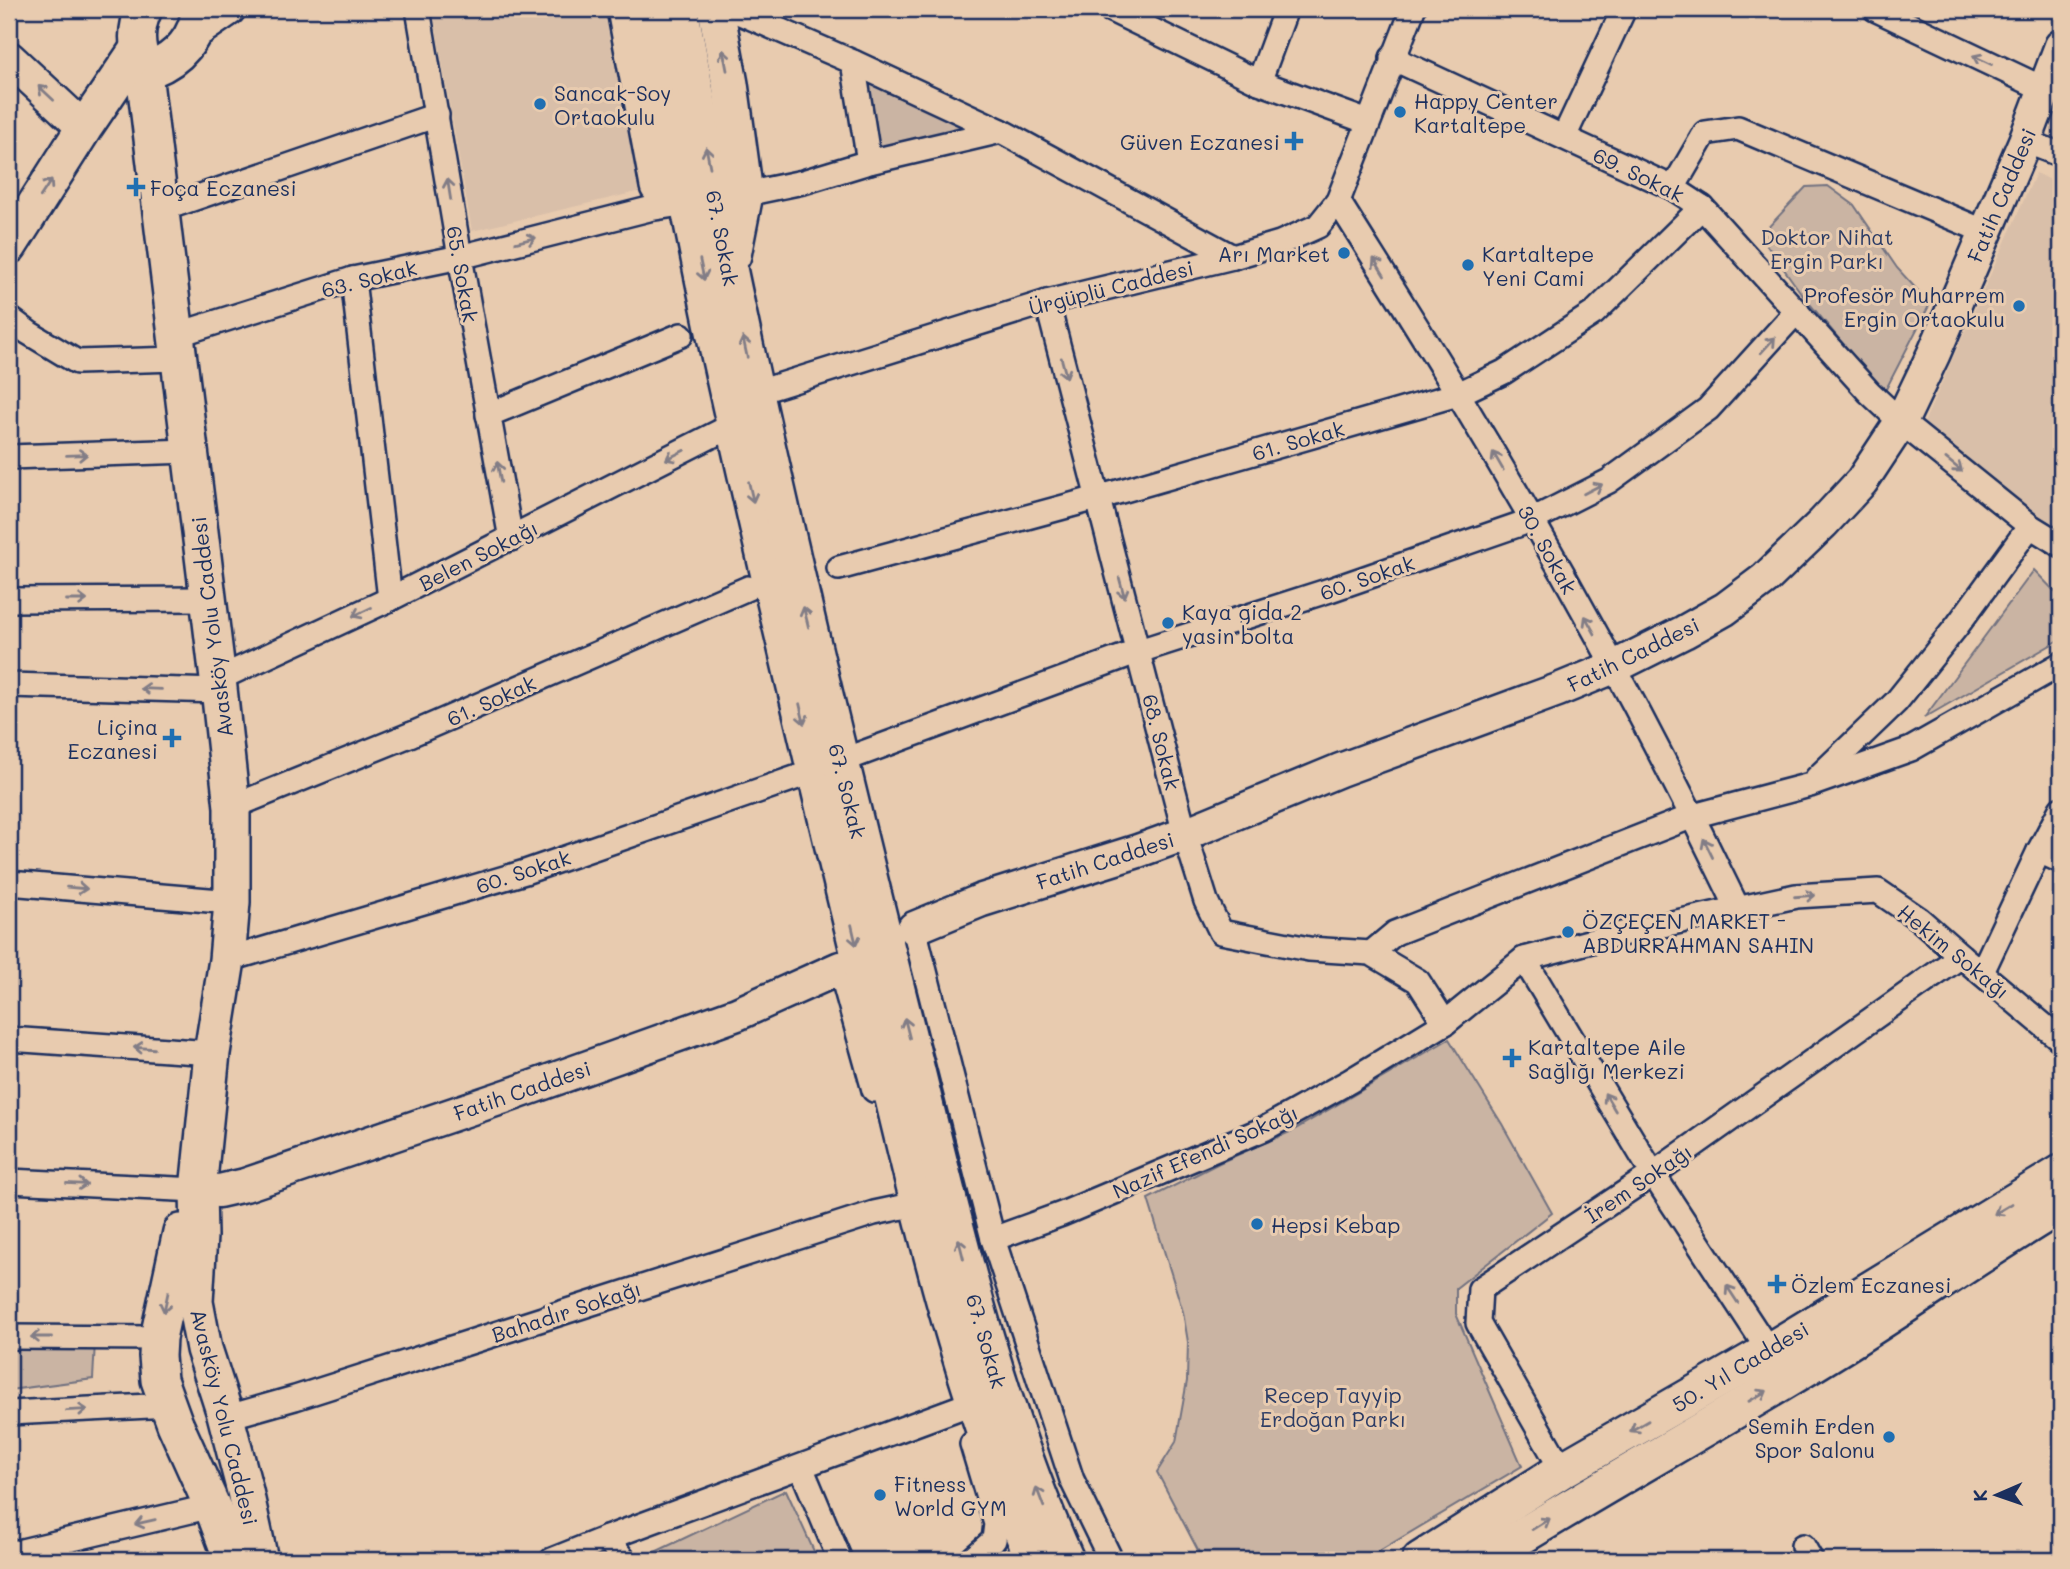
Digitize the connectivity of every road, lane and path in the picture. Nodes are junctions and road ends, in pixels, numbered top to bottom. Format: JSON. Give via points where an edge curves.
{"nodes":[{"id":1,"x":144,"y":9,"type":"edge"},
{"id":2,"x":229,"y":9,"type":"edge"},
{"id":3,"x":418,"y":9,"type":"edge"},
{"id":4,"x":625,"y":9,"type":"edge"},
{"id":5,"x":650,"y":9,"type":"edge"},
{"id":6,"x":680,"y":9,"type":"edge"},
{"id":7,"x":716,"y":9,"type":"edge"},
{"id":8,"x":731,"y":9,"type":"edge"},
{"id":9,"x":1108,"y":9,"type":"edge"},
{"id":10,"x":1286,"y":9,"type":"edge"},
{"id":11,"x":1413,"y":9,"type":"edge"},
{"id":12,"x":1623,"y":9,"type":"edge"},
{"id":13,"x":1875,"y":9,"type":"edge"},
{"id":14,"x":197,"y":21,"type":"edge"},
{"id":15,"x":2061,"y":46,"type":"edge"},
{"id":16,"x":9,"y":58,"type":"edge"},
{"id":17,"x":140,"y":58,"type":"junction"},
{"id":18,"x":1392,"y":58,"type":"junction"},
{"id":19,"x":853,"y":62,"type":"junction"},
{"id":20,"x":1259,"y":82,"type":"junction"},
{"id":21,"x":2043,"y":89,"type":"junction"},
{"id":22,"x":437,"y":115,"type":"junction"},
{"id":23,"x":1368,"y":122,"type":"junction"},
{"id":24,"x":84,"y":128,"type":"junction"},
{"id":25,"x":1001,"y":131,"type":"junction"},
{"id":26,"x":1564,"y":137,"type":"junction"},
{"id":27,"x":2025,"y":141,"type":"junction"},
{"id":28,"x":2061,"y":155,"type":"edge"},
{"id":29,"x":869,"y":162,"type":"junction"},
{"id":30,"x":1673,"y":187,"type":"junction"},
{"id":31,"x":745,"y":194,"type":"junction"},
{"id":32,"x":1338,"y":201,"type":"junction"},
{"id":33,"x":688,"y":203,"type":"junction"},
{"id":34,"x":1703,"y":207,"type":"junction"},
{"id":35,"x":160,"y":210,"type":"junction"},
{"id":36,"x":1986,"y":233,"type":"junction"},
{"id":37,"x":9,"y":246,"type":"edge"},
{"id":38,"x":460,"y":257,"type":"junction"},
{"id":39,"x":1233,"y":257,"type":"junction"},
{"id":40,"x":729,"y":272,"type":"junction"},
{"id":41,"x":353,"y":279,"type":"junction"},
{"id":42,"x":1046,"y":302,"type":"junction"},
{"id":43,"x":1797,"y":311,"type":"junction"},
{"id":44,"x":9,"y":318,"type":"edge"},
{"id":45,"x":681,"y":335,"type":"dead end"},
{"id":46,"x":177,"y":347,"type":"junction"},
{"id":47,"x":755,"y":393,"type":"junction"},
{"id":48,"x":1458,"y":394,"type":"junction"},
{"id":49,"x":488,"y":415,"type":"junction"},
{"id":50,"x":1901,"y":422,"type":"junction"},
{"id":51,"x":735,"y":424,"type":"junction"},
{"id":52,"x":190,"y":451,"type":"junction"},
{"id":53,"x":9,"y":457,"type":"edge"},
{"id":54,"x":1097,"y":498,"type":"junction"},
{"id":55,"x":1532,"y":520,"type":"junction"},
{"id":56,"x":2030,"y":526,"type":"junction"},
{"id":57,"x":511,"y":539,"type":"junction"},
{"id":58,"x":2061,"y":545,"type":"edge"},
{"id":59,"x":839,"y":568,"type":"dead end"},
{"id":60,"x":748,"y":587,"type":"dead end"},
{"id":61,"x":208,"y":599,"type":"junction"},
{"id":62,"x":390,"y":599,"type":"junction"},
{"id":63,"x":9,"y":600,"type":"edge"},
{"id":64,"x":1139,"y":650,"type":"junction"},
{"id":65,"x":2061,"y":664,"type":"edge"},
{"id":66,"x":1614,"y":667,"type":"junction"},
{"id":67,"x":9,"y":685,"type":"edge"},
{"id":68,"x":219,"y":685,"type":"junction"},
{"id":69,"x":828,"y":766,"type":"junction"},
{"id":70,"x":1810,"y":785,"type":"junction"},
{"id":71,"x":232,"y":807,"type":"junction"},
{"id":72,"x":2061,"y":809,"type":"edge"},
{"id":73,"x":1693,"y":816,"type":"junction"},
{"id":74,"x":1185,"y":834,"type":"junction"},
{"id":75,"x":2039,"y":852,"type":"junction"},
{"id":76,"x":2061,"y":861,"type":"edge"},
{"id":77,"x":9,"y":883,"type":"edge"},
{"id":78,"x":232,"y":902,"type":"junction"},
{"id":79,"x":1738,"y":909,"type":"junction"},
{"id":80,"x":914,"y":928,"type":"joint"},
{"id":81,"x":1371,"y":953,"type":"junction"},
{"id":82,"x":1961,"y":956,"type":"junction"},
{"id":83,"x":1524,"y":959,"type":"junction"},
{"id":84,"x":227,"y":960,"type":"junction"},
{"id":85,"x":840,"y":968,"type":"joint"},
{"id":86,"x":1982,"y":972,"type":"junction"},
{"id":87,"x":1445,"y":1023,"type":"junction"},
{"id":88,"x":9,"y":1040,"type":"edge"},
{"id":89,"x":2061,"y":1040,"type":"edge"},
{"id":90,"x":212,"y":1052,"type":"junction"},
{"id":91,"x":2061,"y":1173,"type":"edge"},
{"id":92,"x":1653,"y":1174,"type":"junction"},
{"id":93,"x":9,"y":1181,"type":"edge"},
{"id":94,"x":198,"y":1190,"type":"junction"},
{"id":95,"x":2061,"y":1205,"type":"edge"},
{"id":96,"x":907,"y":1206,"type":"junction"},
{"id":97,"x":993,"y":1239,"type":"junction"},
{"id":98,"x":9,"y":1337,"type":"edge"},
{"id":99,"x":158,"y":1338,"type":"junction"},
{"id":100,"x":1769,"y":1351,"type":"junction"},
{"id":101,"x":978,"y":1366,"type":"junction"},
{"id":102,"x":211,"y":1370,"type":"junction"},
{"id":103,"x":167,"y":1403,"type":"junction"},
{"id":104,"x":961,"y":1407,"type":"junction"},
{"id":105,"x":9,"y":1413,"type":"edge"},
{"id":106,"x":225,"y":1413,"type":"junction"},
{"id":107,"x":801,"y":1467,"type":"junction"},
{"id":108,"x":1562,"y":1470,"type":"junction"},
{"id":109,"x":212,"y":1506,"type":"junction"},
{"id":110,"x":607,"y":1538,"type":"junction"},
{"id":111,"x":9,"y":1553,"type":"edge"},
{"id":112,"x":232,"y":1560,"type":"edge"},
{"id":113,"x":260,"y":1560,"type":"edge"},
{"id":114,"x":552,"y":1560,"type":"edge"},
{"id":115,"x":625,"y":1560,"type":"edge"},
{"id":116,"x":840,"y":1560,"type":"edge"},
{"id":117,"x":971,"y":1560,"type":"edge"},
{"id":118,"x":1034,"y":1560,"type":"edge"},
{"id":119,"x":1066,"y":1560,"type":"edge"},
{"id":120,"x":1111,"y":1560,"type":"edge"},
{"id":121,"x":1420,"y":1560,"type":"edge"},
{"id":122,"x":1483,"y":1560,"type":"edge"}],
"edges":[{"from":1,"to":17,"type":"main road","name":"Avasköy Yolu Caddesi","via":[[136,34]]},
{"from":2,"to":14,"type":"street"},
{"from":3,"to":22,"type":"street","name":"65. Sokak"},
{"from":4,"to":33,"type":"main road","via":[[658,186]]},
{"from":5,"to":33,"type":"main road","name":"67. Sokak"},
{"from":40,"to":6,"type":"main road","name":"67. Sokak","one_way":true},
{"from":31,"to":7,"type":"main road","one_way":true},
{"from":8,"to":19,"type":"street"},
{"from":9,"to":20,"type":"street"},
{"from":10,"to":20,"type":"street"},
{"from":11,"to":18,"type":"street","name":"Ürgüplü Caddesi"},
{"from":12,"to":26,"type":"street"},
{"from":21,"to":13,"type":"street","one_way":true},
{"from":14,"to":17,"type":"main road","via":[[182,48],[162,65],[152,69]]},
{"from":15,"to":21,"type":"street","name":"Fatih Caddesi"},
{"from":24,"to":16,"type":"street","one_way":true},
{"from":17,"to":24,"type":"main road"},
{"from":17,"to":35,"type":"main road","name":"Avasköy Yolu Caddesi"},
{"from":18,"to":23,"type":"street","name":"Ürgüplü Caddesi"},
{"from":18,"to":26,"type":"street","name":"69. Sokak"},
{"from":19,"to":25,"type":"street"},
{"from":19,"to":29,"type":"street"},
{"from":20,"to":23,"type":"street"},
{"from":21,"to":27,"type":"street","name":"Fatih Caddesi"},
{"from":22,"to":35,"type":"street"},
{"from":38,"to":22,"type":"street","name":"65. Sokak","one_way":true},
{"from":23,"to":32,"type":"street","name":"Ürgüplü Caddesi"},
{"from":37,"to":24,"type":"main road","one_way":true},
{"from":25,"to":29,"type":"street"},
{"from":25,"to":39,"type":"street"},
{"from":26,"to":30,"type":"street","name":"69. Sokak"},
{"from":27,"to":28,"type":"street"},
{"from":27,"to":36,"type":"street","name":"Fatih Caddesi"},
{"from":29,"to":31,"type":"street"},
{"from":30,"to":34,"type":"street","name":"69. Sokak"},
{"from":30,"to":36,"type":"street","via":[[1705,133],[1738,128]]},
{"from":31,"to":40,"type":"main road"},
{"from":32,"to":39,"type":"street","name":"Ürgüplü Caddesi","via":[[1318,226]]},
{"from":48,"to":32,"type":"street","name":"30. Sokak","one_way":true},
{"from":38,"to":33,"type":"street","name":"63. Sokak","one_way":true,"via":[[605,219]]},
{"from":33,"to":51,"type":"main road","name":"67. Sokak","one_way":true},
{"from":34,"to":43,"type":"street","name":"69. Sokak"},
{"from":34,"to":48,"type":"street","name":"61. Sokak","via":[[1594,313],[1504,372]]},
{"from":35,"to":46,"type":"main road","name":"Avasköy Yolu Caddesi"},
{"from":36,"to":50,"type":"street","name":"Fatih Caddesi"},
{"from":38,"to":41,"type":"street","name":"63. Sokak"},
{"from":38,"to":49,"type":"street","name":"65. Sokak"},
{"from":39,"to":42,"type":"street","name":"Ürgüplü Caddesi"},
{"from":47,"to":40,"type":"main road","name":"67. Sokak","one_way":true},
{"from":41,"to":46,"type":"street","name":"63. Sokak"},
{"from":41,"to":62,"type":"street"},
{"from":42,"to":47,"type":"street","name":"Ürgüplü Caddesi"},
{"from":42,"to":54,"type":"street","name":"68. Sokak","one_way":true},
{"from":43,"to":50,"type":"street","name":"69. Sokak"},
{"from":55,"to":43,"type":"street","name":"60. Sokak","one_way":true,"via":[[1609,481],[1708,409]]},
{"from":44,"to":46,"type":"street","name":"63. Sokak","via":[[77,362]]},
{"from":45,"to":49,"type":"street"},
{"from":46,"to":52,"type":"main road","name":"Avasköy Yolu Caddesi"},
{"from":69,"to":47,"type":"main road","name":"67. Sokak","one_way":true,"via":[[794,570]]},
{"from":48,"to":54,"type":"street","name":"61. Sokak"},
{"from":55,"to":48,"type":"street","name":"30. Sokak","one_way":true},
{"from":57,"to":49,"type":"street","name":"65. Sokak","one_way":true},
{"from":50,"to":56,"type":"street","name":"69. Sokak","one_way":true},
{"from":50,"to":66,"type":"street","name":"Fatih Caddesi","via":[[1862,481],[1765,579],[1725,609]]},
{"from":51,"to":57,"type":"street","name":"Belen Sokağı","one_way":true},
{"from":51,"to":69,"type":"main road","name":"67. Sokak","one_way":true},
{"from":53,"to":52,"type":"street","one_way":true},
{"from":52,"to":61,"type":"main road","name":"Avasköy Yolu Caddesi"},
{"from":54,"to":59,"type":"street","name":"61. Sokak"},
{"from":54,"to":64,"type":"street","name":"68. Sokak","one_way":true},
{"from":55,"to":64,"type":"street","name":"60. Sokak"},
{"from":66,"to":55,"type":"street","name":"30. Sokak","one_way":true},
{"from":56,"to":58,"type":"street","name":"69. Sokak"},
{"from":56,"to":70,"type":"street","via":[[1896,702]]},
{"from":57,"to":62,"type":"street","name":"Belen Sokağı"},
{"from":60,"to":71,"type":"street","name":"61. Sokak"},
{"from":63,"to":61,"type":"street","one_way":true},
{"from":61,"to":68,"type":"main road","name":"Avasköy Yolu Caddesi"},
{"from":62,"to":68,"type":"street","name":"Belen Sokağı","one_way":true},
{"from":64,"to":69,"type":"street","name":"60. Sokak"},
{"from":64,"to":74,"type":"street","name":"68. Sokak"},
{"from":65,"to":70,"type":"street","via":[[1911,748]]},
{"from":66,"to":73,"type":"street","name":"30. Sokak"},
{"from":66,"to":74,"type":"street","name":"Fatih Caddesi"},
{"from":68,"to":67,"type":"street","one_way":true},
{"from":68,"to":71,"type":"main road","name":"Avasköy Yolu Caddesi"},
{"from":69,"to":84,"type":"street","name":"60. Sokak","via":[[526,872]]},
{"from":69,"to":101,"type":"main road","name":"67. Sokak","via":[[933,1266]]},
{"from":70,"to":73,"type":"street"},
{"from":71,"to":78,"type":"main road","name":"Avasköy Yolu Caddesi"},
{"from":72,"to":75,"type":"street"},
{"from":79,"to":73,"type":"street","name":"30. Sokak","one_way":true},
{"from":73,"to":81,"type":"street","via":[[1395,933]]},
{"from":74,"to":80,"type":"street","name":"Fatih Caddesi","via":[[982,900]]},
{"from":74,"to":81,"type":"street","name":"68. Sokak","via":[[1221,932],[1309,949]]},
{"from":75,"to":76,"type":"street"},
{"from":75,"to":86,"type":"street"},
{"from":77,"to":78,"type":"street","one_way":true},
{"from":78,"to":84,"type":"main road","name":"Avasköy Yolu Caddesi"},
{"from":79,"to":82,"type":"street","name":"Hekim Sokağı","one_way":true,"via":[[1796,896],[1878,891]]},
{"from":79,"to":83,"type":"street","name":"Hekim Sokağı"},
{"from":80,"to":97,"type":"street","name":"67. Sokak"},
{"from":81,"to":87,"type":"street","name":"68. Sokak","via":[[1418,981]]},
{"from":82,"to":86,"type":"street","name":"Hekim Sokağı"},
{"from":82,"to":92,"type":"street","name":"İrem Sokağı"},
{"from":83,"to":87,"type":"street","name":"Hekim Sokağı"},
{"from":92,"to":83,"type":"street","one_way":true},
{"from":84,"to":90,"type":"main road","name":"Avasköy Yolu Caddesi"},
{"from":85,"to":94,"type":"street","name":"Fatih Caddesi","via":[[737,1014],[497,1100],[245,1185]]},
{"from":85,"to":96,"type":"street","name":"67. Sokak"},
{"from":86,"to":89,"type":"street","name":"Hekim Sokağı"},
{"from":87,"to":97,"type":"street","name":"Nazif Efendi Sokağı","via":[[1264,1129]]},
{"from":90,"to":88,"type":"street","one_way":true},
{"from":90,"to":94,"type":"main road","name":"Avasköy Yolu Caddesi"},
{"from":91,"to":100,"type":"main road","name":"50. Yıl Caddesi","one_way":true},
{"from":100,"to":92,"type":"street","one_way":true},
{"from":92,"to":108,"type":"street","name":"İrem Sokağı","via":[[1480,1289],[1478,1323]]},
{"from":93,"to":94,"type":"street","one_way":true},
{"from":94,"to":99,"type":"main road","name":"Avasköy Yolu Caddesi","one_way":true,"via":[[182,1226]]},
{"from":94,"to":102,"type":"main road","name":"Avasköy Yolu Caddesi","via":[[195,1303]]},
{"from":122,"to":95,"type":"main road","name":"50. Yıl Caddesi","one_way":true,"via":[[1836,1350]]},
{"from":96,"to":104,"type":"street","name":"67. Sokak"},
{"from":96,"to":106,"type":"street","name":"Bahadır Sokağı","via":[[295,1398],[242,1413]]},
{"from":97,"to":120,"type":"street","name":"67. Sokak","via":[[1072,1480]]},
{"from":99,"to":98,"type":"street","one_way":true},
{"from":99,"to":103,"type":"main road","name":"Avasköy Yolu Caddesi"},
{"from":100,"to":108,"type":"main road","name":"50. Yıl Caddesi","one_way":true},
{"from":101,"to":118,"type":"main road","name":"67. Sokak","via":[[996,1469]]},
{"from":119,"to":101,"type":"main road","name":"67. Sokak","one_way":true},
{"from":102,"to":103,"type":"main road","via":[[186,1366],[167,1372]]},
{"from":102,"to":106,"type":"main road","name":"Avasköy Yolu Caddesi"},
{"from":105,"to":103,"type":"street","one_way":true},
{"from":103,"to":106,"type":"main road","via":[[184,1431],[218,1424]]},
{"from":103,"to":109,"type":"main road","name":"Avasköy Yolu Caddesi"},
{"from":104,"to":107,"type":"street"},
{"from":104,"to":117,"type":"street","name":"67. Sokak","via":[[996,1524],[994,1540]]},
{"from":106,"to":113,"type":"main road","name":"Avasköy Yolu Caddesi"},
{"from":107,"to":110,"type":"street"},
{"from":107,"to":116,"type":"street"},
{"from":108,"to":121,"type":"main road","name":"50. Yıl Caddesi"},
{"from":109,"to":111,"type":"street","one_way":true},
{"from":109,"to":112,"type":"main road","name":"Avasköy Yolu Caddesi"},
{"from":110,"to":114,"type":"street"},
{"from":110,"to":115,"type":"street"}]}
